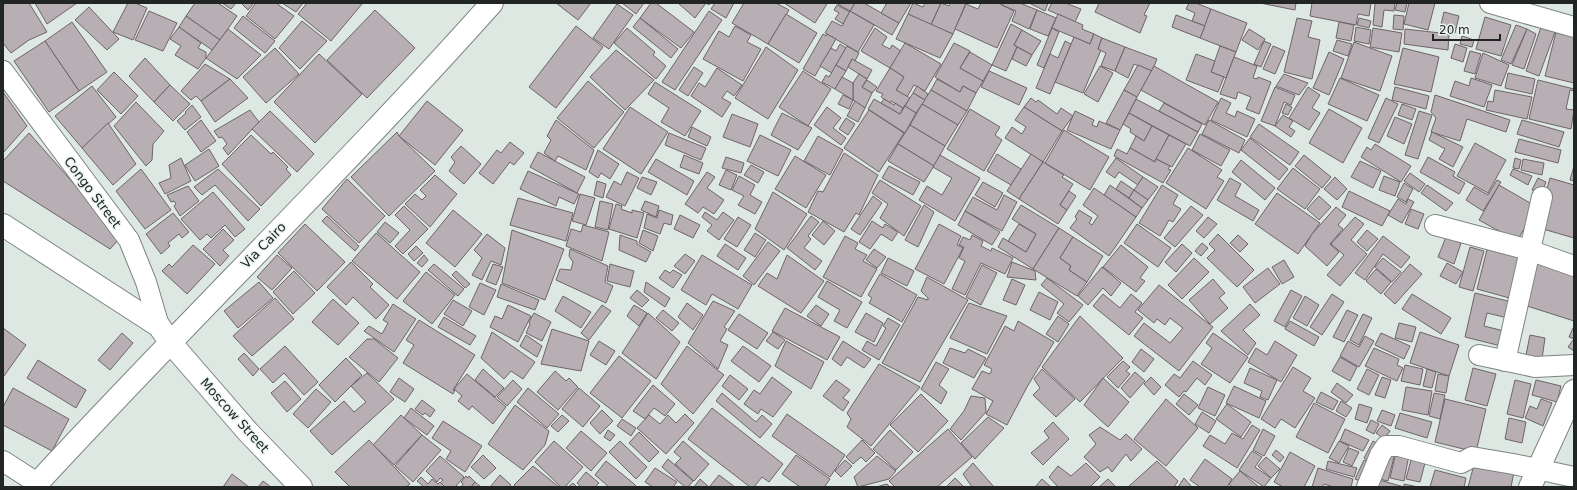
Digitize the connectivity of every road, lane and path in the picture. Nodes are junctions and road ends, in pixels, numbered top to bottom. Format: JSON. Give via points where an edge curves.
{"nodes":[{"id":1,"x":492,"y":3,"type":"edge"},
{"id":2,"x":1490,"y":3,"type":"edge"},
{"id":3,"x":1549,"y":11,"type":"edge"},
{"id":4,"x":1574,"y":27,"type":"edge"},
{"id":5,"x":3,"y":71,"type":"edge"},
{"id":6,"x":1542,"y":197,"type":"dead end"},
{"id":7,"x":3,"y":225,"type":"edge"},
{"id":8,"x":1435,"y":225,"type":"dead end"},
{"id":9,"x":1529,"y":250,"type":"junction"},
{"id":10,"x":1574,"y":266,"type":"edge"},
{"id":11,"x":164,"y":334,"type":"junction"},
{"id":12,"x":1479,"y":355,"type":"dead end"},
{"id":13,"x":1505,"y":361,"type":"junction"},
{"id":14,"x":1574,"y":365,"type":"edge"},
{"id":15,"x":1574,"y":391,"type":"edge"},
{"id":16,"x":3,"y":461,"type":"edge"},
{"id":17,"x":1574,"y":477,"type":"edge"},
{"id":18,"x":1534,"y":478,"type":"edge"},
{"id":19,"x":35,"y":485,"type":"edge"},
{"id":20,"x":301,"y":487,"type":"edge"},
{"id":21,"x":1367,"y":487,"type":"edge"}],
"edges":[{"from":1,"to":11,"type":"street","name":"Via Cairo","via":[[417,87]]},
{"from":2,"to":3,"type":"street"},
{"from":3,"to":4,"type":"street"},
{"from":5,"to":11,"type":"street","name":"Congo Street","via":[[129,240]]},
{"from":6,"to":9,"type":"street"},
{"from":7,"to":11,"type":"street"},
{"from":8,"to":9,"type":"street"},
{"from":9,"to":10,"type":"street"},
{"from":9,"to":13,"type":"street"},
{"from":11,"to":19,"type":"street","name":"Via Cairo"},
{"from":11,"to":20,"type":"street","name":"Moscow Street","via":[[248,432]]},
{"from":12,"to":13,"type":"street"},
{"from":13,"to":14,"type":"street","via":[[1535,367]]},
{"from":15,"to":18,"type":"street"},
{"from":16,"to":19,"type":"street"},
{"from":17,"to":18,"type":"street"},
{"from":18,"to":21,"type":"street","via":[[1472,457],[1460,462],[1398,446],[1386,446]]}]}
